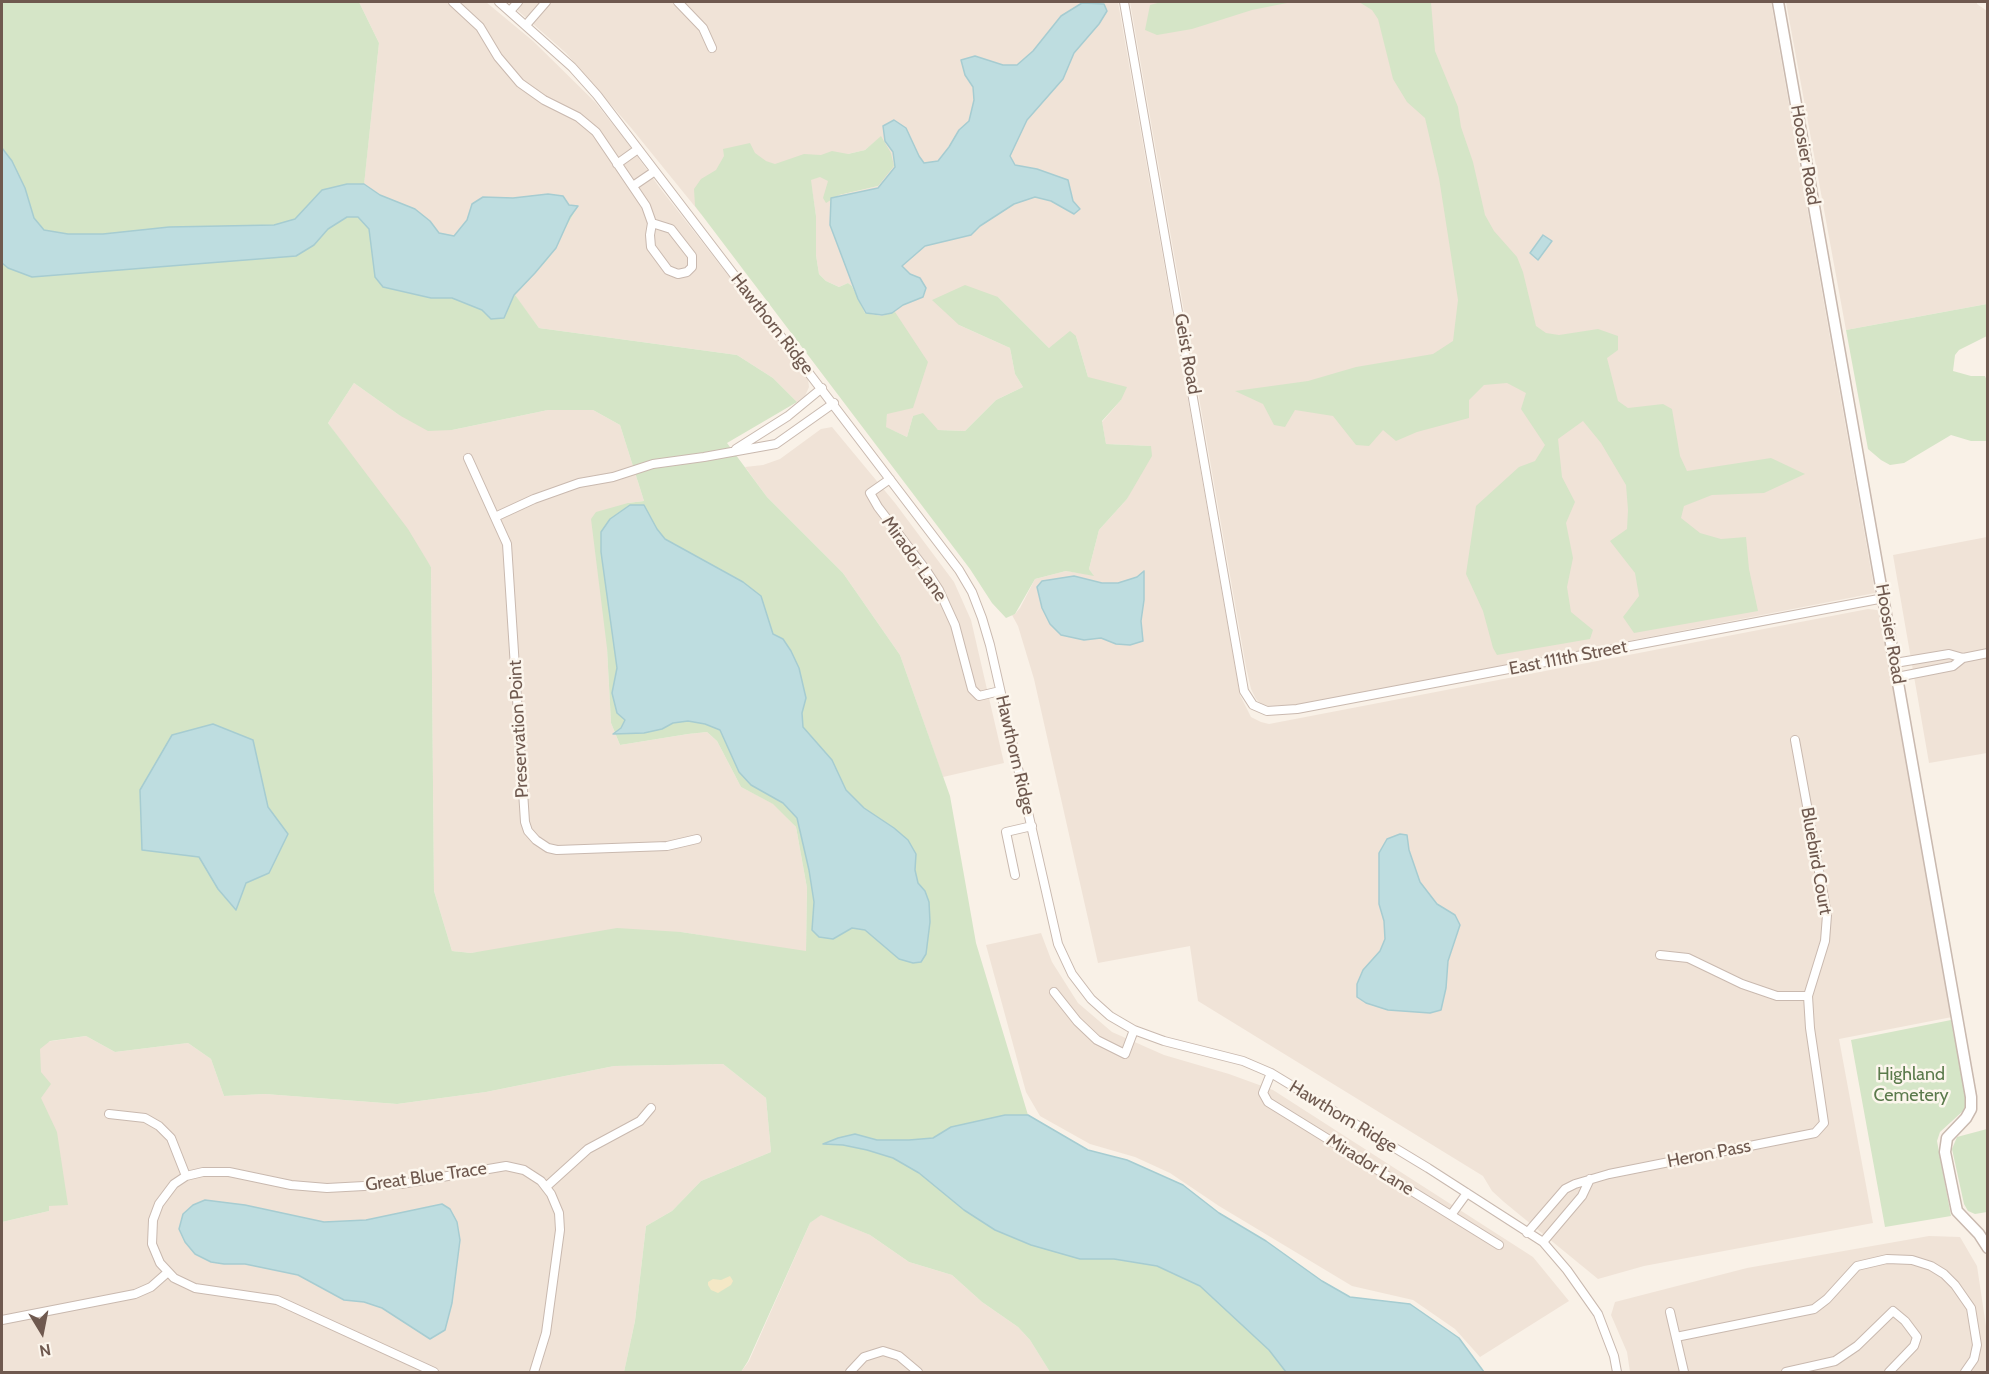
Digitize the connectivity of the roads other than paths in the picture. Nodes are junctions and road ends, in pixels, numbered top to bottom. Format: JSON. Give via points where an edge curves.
{"nodes":[{"id":1,"x":453,"y":2,"type":"edge"},
{"id":2,"x":499,"y":2,"type":"edge"},
{"id":3,"x":518,"y":2,"type":"edge"},
{"id":4,"x":546,"y":2,"type":"edge"},
{"id":5,"x":678,"y":2,"type":"edge"},
{"id":6,"x":1124,"y":2,"type":"edge"},
{"id":7,"x":1779,"y":2,"type":"edge"},
{"id":8,"x":510,"y":11,"type":"junction"},
{"id":9,"x":526,"y":25,"type":"junction"},
{"id":10,"x":712,"y":48,"type":"dead end"},
{"id":11,"x":638,"y":149,"type":"junction"},
{"id":12,"x":617,"y":164,"type":"junction"},
{"id":13,"x":655,"y":171,"type":"junction"},
{"id":14,"x":633,"y":186,"type":"junction"},
{"id":15,"x":652,"y":223,"type":"junction"},
{"id":16,"x":822,"y":388,"type":"junction"},
{"id":17,"x":834,"y":403,"type":"junction"},
{"id":18,"x":734,"y":451,"type":"junction"},
{"id":19,"x":468,"y":458,"type":"dead end"},
{"id":20,"x":890,"y":479,"type":"junction"},
{"id":21,"x":495,"y":517,"type":"junction"},
{"id":22,"x":1884,"y":598,"type":"junction"},
{"id":23,"x":1988,"y":653,"type":"edge"},
{"id":24,"x":1963,"y":658,"type":"junction"},
{"id":25,"x":1895,"y":663,"type":"junction"},
{"id":26,"x":1897,"y":677,"type":"junction"},
{"id":27,"x":1000,"y":691,"type":"junction"},
{"id":28,"x":1253,"y":705,"type":"joint"},
{"id":29,"x":1795,"y":740,"type":"dead end"},
{"id":30,"x":1032,"y":826,"type":"junction"},
{"id":31,"x":697,"y":839,"type":"dead end"},
{"id":32,"x":1015,"y":875,"type":"dead end"},
{"id":33,"x":1660,"y":955,"type":"dead end"},
{"id":34,"x":1054,"y":993,"type":"dead end"},
{"id":35,"x":1808,"y":996,"type":"junction"},
{"id":36,"x":1134,"y":1030,"type":"junction"},
{"id":37,"x":1271,"y":1073,"type":"junction"},
{"id":38,"x":651,"y":1108,"type":"dead end"},
{"id":39,"x":109,"y":1114,"type":"dead end"},
{"id":40,"x":1824,"y":1123,"type":"joint"},
{"id":41,"x":186,"y":1176,"type":"junction"},
{"id":42,"x":1590,"y":1179,"type":"junction"},
{"id":43,"x":546,"y":1187,"type":"junction"},
{"id":44,"x":1467,"y":1193,"type":"junction"},
{"id":45,"x":1451,"y":1215,"type":"junction"},
{"id":46,"x":1527,"y":1233,"type":"junction"},
{"id":47,"x":1543,"y":1242,"type":"junction"},
{"id":48,"x":1499,"y":1245,"type":"dead end"},
{"id":49,"x":1988,"y":1248,"type":"edge"},
{"id":50,"x":168,"y":1272,"type":"junction"},
{"id":51,"x":1670,"y":1312,"type":"dead end"},
{"id":52,"x":2,"y":1320,"type":"edge"},
{"id":53,"x":1676,"y":1337,"type":"junction"},
{"id":54,"x":434,"y":1372,"type":"edge"},
{"id":55,"x":534,"y":1372,"type":"edge"},
{"id":56,"x":850,"y":1372,"type":"edge"},
{"id":57,"x":918,"y":1372,"type":"edge"},
{"id":58,"x":1617,"y":1372,"type":"edge"},
{"id":59,"x":1684,"y":1372,"type":"edge"},
{"id":60,"x":1786,"y":1372,"type":"edge"},
{"id":61,"x":1889,"y":1372,"type":"edge"},
{"id":62,"x":1965,"y":1372,"type":"edge"}],
"edges":[{"from":1,"to":12,"type":"street","via":[[480,27],[509,73],[532,93],[589,124]]},
{"from":2,"to":8,"type":"street","name":"Hawthorn Ridge"},
{"from":3,"to":8,"type":"street"},
{"from":4,"to":9,"type":"street"},
{"from":5,"to":10,"type":"street","via":[[703,28]]},
{"from":6,"to":28,"type":"street","name":"Geist Road","via":[[1243,684]]},
{"from":7,"to":22,"type":"street","name":"Hoosier Road"},
{"from":8,"to":9,"type":"street","name":"Hawthorn Ridge"},
{"from":9,"to":11,"type":"street","name":"Hawthorn Ridge","via":[[572,67]]},
{"from":11,"to":12,"type":"street"},
{"from":11,"to":13,"type":"street","name":"Hawthorn Ridge"},
{"from":12,"to":14,"type":"street"},
{"from":13,"to":14,"type":"street"},
{"from":13,"to":16,"type":"street","name":"Hawthorn Ridge"},
{"from":14,"to":15,"type":"street"},
{"from":15,"to":15,"type":"street","via":[[651,247],[668,270],[687,272],[692,267],[692,256],[671,229]]},
{"from":16,"to":17,"type":"street","name":"Hawthorn Ridge"},
{"from":16,"to":18,"type":"street"},
{"from":17,"to":18,"type":"street","via":[[776,444]]},
{"from":17,"to":20,"type":"street","name":"Hawthorn Ridge"},
{"from":18,"to":21,"type":"street","via":[[653,464],[579,483]]},
{"from":19,"to":21,"type":"street","name":"Preservation Point"},
{"from":20,"to":27,"type":"street","name":"Hawthorn Ridge","via":[[972,592]]},
{"from":20,"to":27,"type":"street","name":"Mirador Lane","via":[[870,493],[939,590],[955,625],[972,689],[979,696]]},
{"from":21,"to":31,"type":"street","name":"Preservation Point","via":[[507,544],[509,561],[528,831],[548,848],[557,850],[667,846]]},
{"from":22,"to":25,"type":"street","name":"Hoosier Road"},
{"from":22,"to":28,"type":"street","name":"East 111th Street","via":[[1297,709],[1267,711]]},
{"from":23,"to":24,"type":"street"},
{"from":24,"to":25,"type":"street","via":[[1949,654]]},
{"from":24,"to":26,"type":"street","via":[[1953,666]]},
{"from":25,"to":26,"type":"street","name":"Hoosier Road"},
{"from":26,"to":49,"type":"street","name":"Hoosier Road","via":[[1971,1096],[1971,1109],[1947,1138],[1945,1152],[1957,1211]]},
{"from":27,"to":30,"type":"street","name":"Hawthorn Ridge"},
{"from":29,"to":35,"type":"street","name":"Bluebird Court","via":[[1827,915],[1825,941]]},
{"from":30,"to":32,"type":"street","via":[[1006,832]]},
{"from":30,"to":36,"type":"street","name":"Hawthorn Ridge","via":[[1058,944],[1069,969],[1091,999]]},
{"from":33,"to":35,"type":"street","via":[[1688,958],[1777,996]]},
{"from":34,"to":36,"type":"street","via":[[1097,1040],[1125,1054]]},
{"from":35,"to":40,"type":"street","name":"Bluebird Court"},
{"from":36,"to":37,"type":"street","name":"Hawthorn Ridge","via":[[1243,1061]]},
{"from":37,"to":44,"type":"street","name":"Hawthorn Ridge"},
{"from":37,"to":45,"type":"street","name":"Mirador Lane","via":[[1263,1093],[1268,1102]]},
{"from":38,"to":43,"type":"street","via":[[640,1121],[588,1149]]},
{"from":39,"to":41,"type":"street","via":[[145,1118],[159,1126],[171,1138]]},
{"from":40,"to":42,"type":"street","name":"Heron Pass","via":[[1815,1133]]},
{"from":41,"to":43,"type":"street","name":"Great Blue Trace","via":[[229,1172],[291,1185],[368,1187],[506,1166],[524,1170]]},
{"from":41,"to":50,"type":"street","via":[[174,1184],[153,1220],[152,1244],[159,1263]]},
{"from":42,"to":46,"type":"street","name":"Heron Pass","via":[[1565,1189]]},
{"from":42,"to":47,"type":"street","via":[[1582,1196]]},
{"from":43,"to":55,"type":"street","name":"Great Blue Trace","via":[[559,1213],[560,1230],[546,1333]]},
{"from":44,"to":45,"type":"street"},
{"from":44,"to":46,"type":"street","name":"Hawthorn Ridge"},
{"from":45,"to":48,"type":"street","name":"Mirador Lane"},
{"from":46,"to":47,"type":"street","name":"Hawthorn Ridge"},
{"from":47,"to":58,"type":"street","name":"Hawthorn Ridge","via":[[1598,1314]]},
{"from":50,"to":52,"type":"street","via":[[135,1294]]},
{"from":50,"to":54,"type":"street","via":[[195,1288],[277,1300]]},
{"from":51,"to":53,"type":"street"},
{"from":53,"to":59,"type":"street"},
{"from":53,"to":62,"type":"street","via":[[1814,1309],[1857,1266],[1887,1259],[1912,1260],[1944,1274],[1971,1308],[1977,1345]]},
{"from":56,"to":57,"type":"street","via":[[864,1357],[883,1351],[899,1356]]},
{"from":60,"to":61,"type":"street","via":[[1842,1357],[1893,1311],[1917,1337],[1914,1346]]}]}
